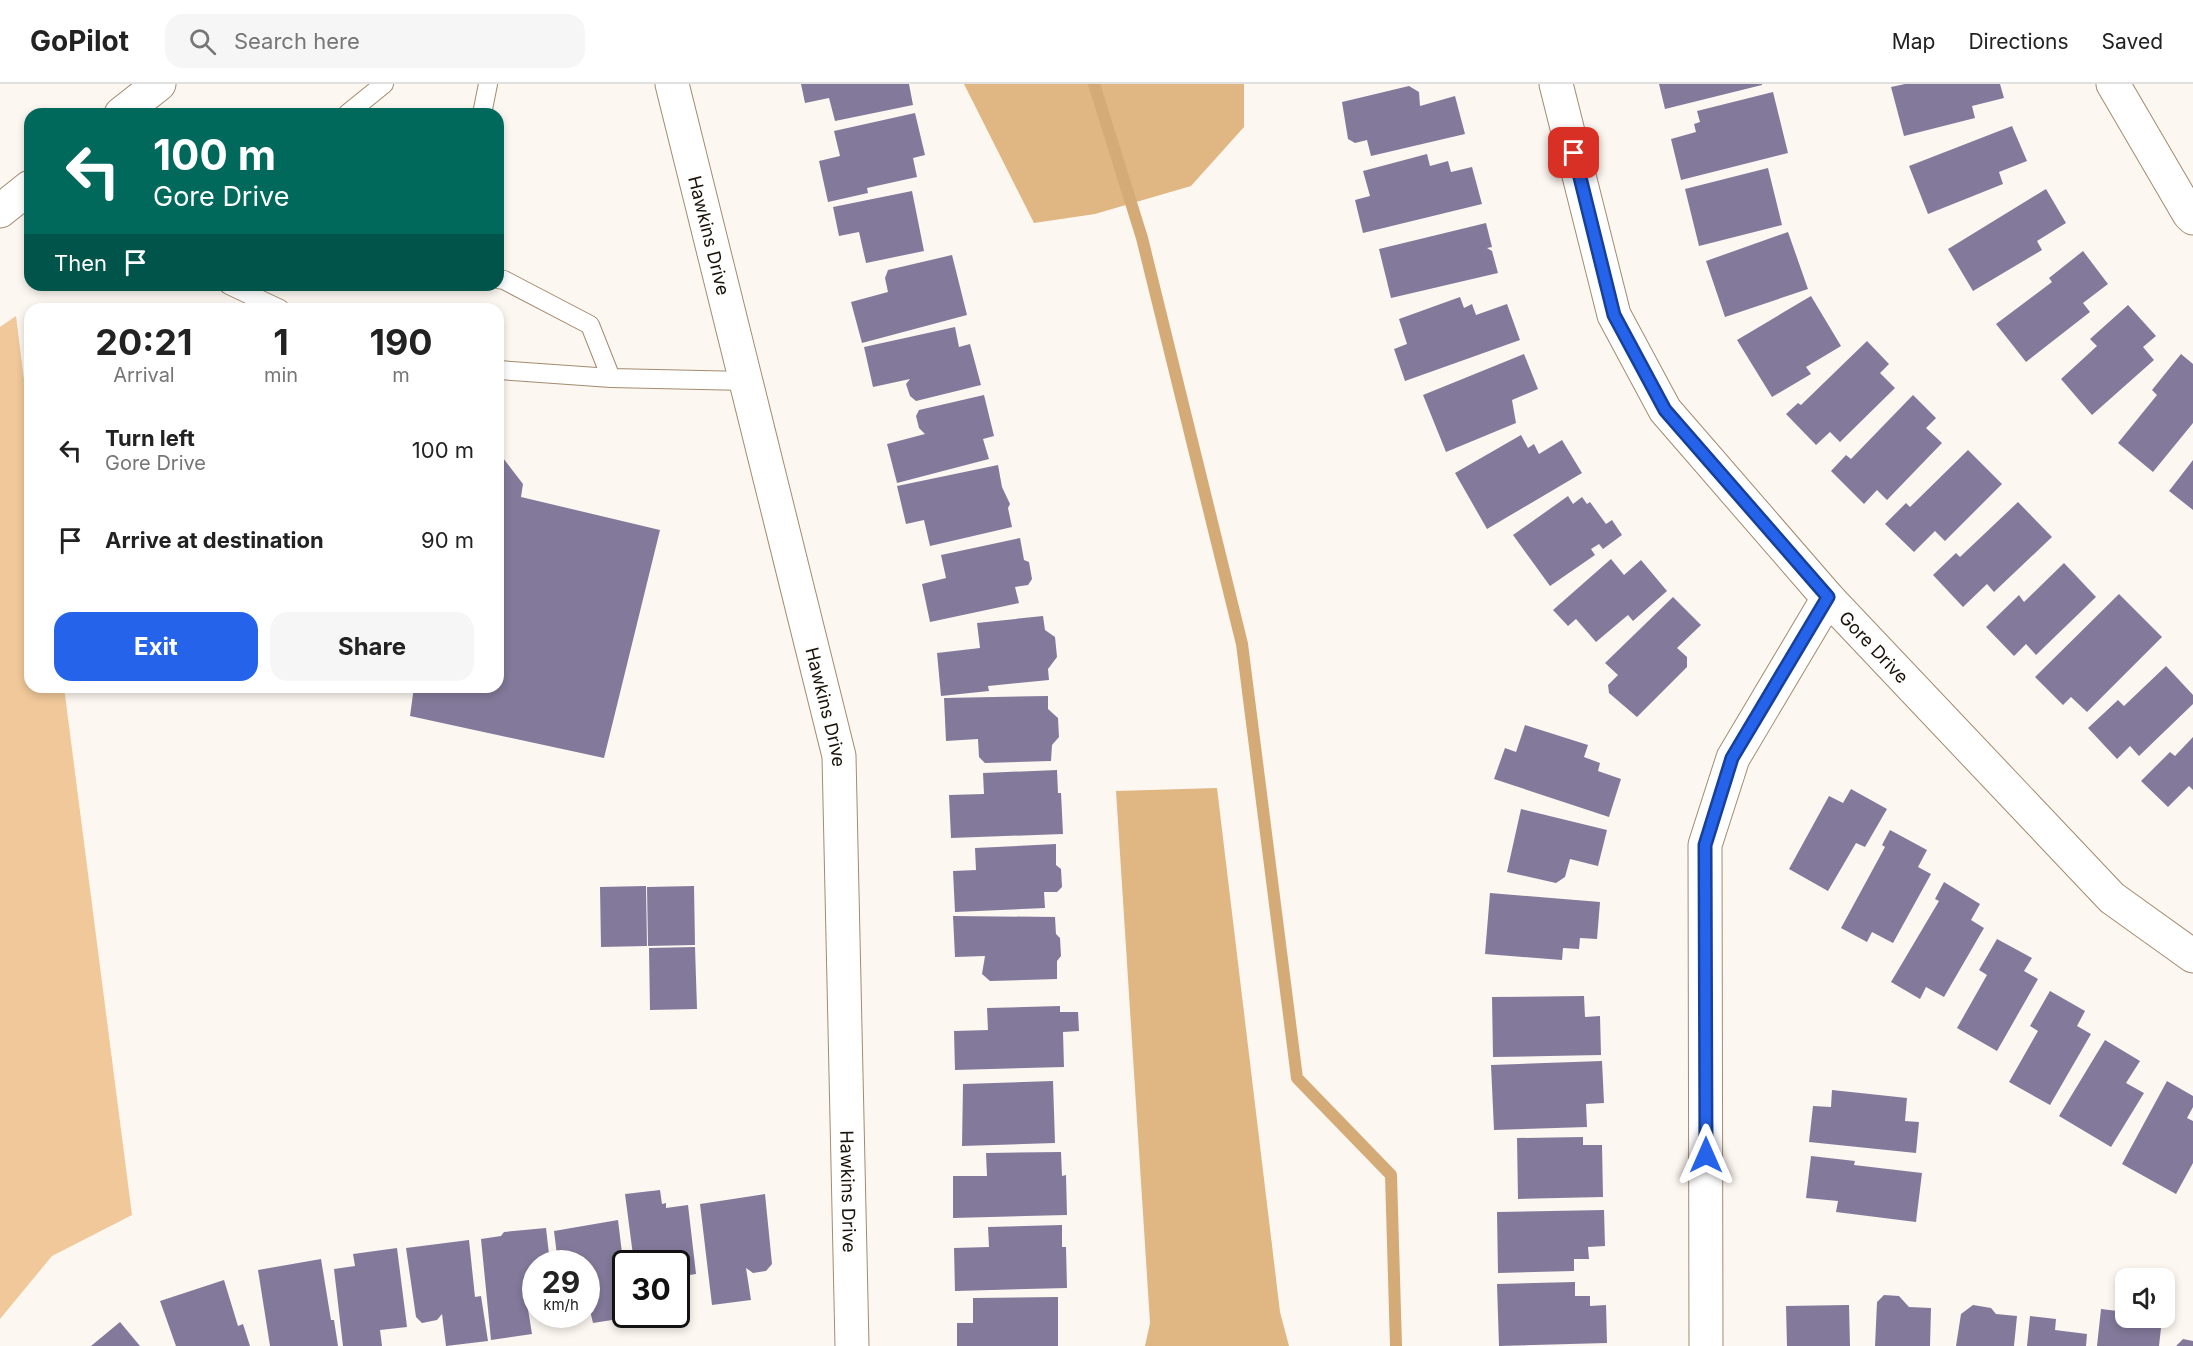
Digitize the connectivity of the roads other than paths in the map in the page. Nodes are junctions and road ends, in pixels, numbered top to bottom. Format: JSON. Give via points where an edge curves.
{"nodes":[{"id":1,"x":159,"y":84,"type":"edge"},
{"id":2,"x":384,"y":84,"type":"edge"},
{"id":3,"x":488,"y":84,"type":"edge"},
{"id":4,"x":672,"y":84,"type":"edge"},
{"id":5,"x":1556,"y":84,"type":"edge"},
{"id":6,"x":2113,"y":84,"type":"edge"},
{"id":7,"x":129,"y":108,"type":"edge"},
{"id":8,"x":354,"y":108,"type":"edge"},
{"id":9,"x":483,"y":108,"type":"edge"},
{"id":10,"x":24,"y":192,"type":"edge"},
{"id":11,"x":0,"y":211,"type":"edge"},
{"id":12,"x":2193,"y":218,"type":"edge"},
{"id":13,"x":504,"y":280,"type":"edge"},
{"id":14,"x":242,"y":291,"type":"edge"},
{"id":15,"x":267,"y":303,"type":"edge"},
{"id":16,"x":504,"y":370,"type":"edge"},
{"id":17,"x":611,"y":378,"type":"junction"},
{"id":18,"x":746,"y":381,"type":"junction"},
{"id":19,"x":1828,"y":597,"type":"junction"},
{"id":20,"x":2193,"y":956,"type":"edge"},
{"id":21,"x":852,"y":1346,"type":"edge"},
{"id":22,"x":1706,"y":1346,"type":"edge"}],
"edges":[{"from":1,"to":7,"type":"street"},
{"from":2,"to":8,"type":"lane"},
{"from":3,"to":9,"type":"lane"},
{"from":4,"to":18,"type":"street","name":"Hawkins Drive"},
{"from":5,"to":19,"type":"street","name":"Gore Drive","via":[[1614,315],[1665,410]]},
{"from":6,"to":12,"type":"street"},
{"from":10,"to":11,"type":"street"},
{"from":13,"to":17,"type":"lane","via":[[590,326]]},
{"from":14,"to":15,"type":"lane"},
{"from":16,"to":17,"type":"lane"},
{"from":17,"to":18,"type":"lane"},
{"from":18,"to":21,"type":"street","name":"Hawkins Drive","via":[[839,756]]},
{"from":19,"to":20,"type":"street","name":"Gore Drive","via":[[2112,898]]},
{"from":19,"to":22,"type":"street","via":[[1732,758],[1705,845]]}]}
